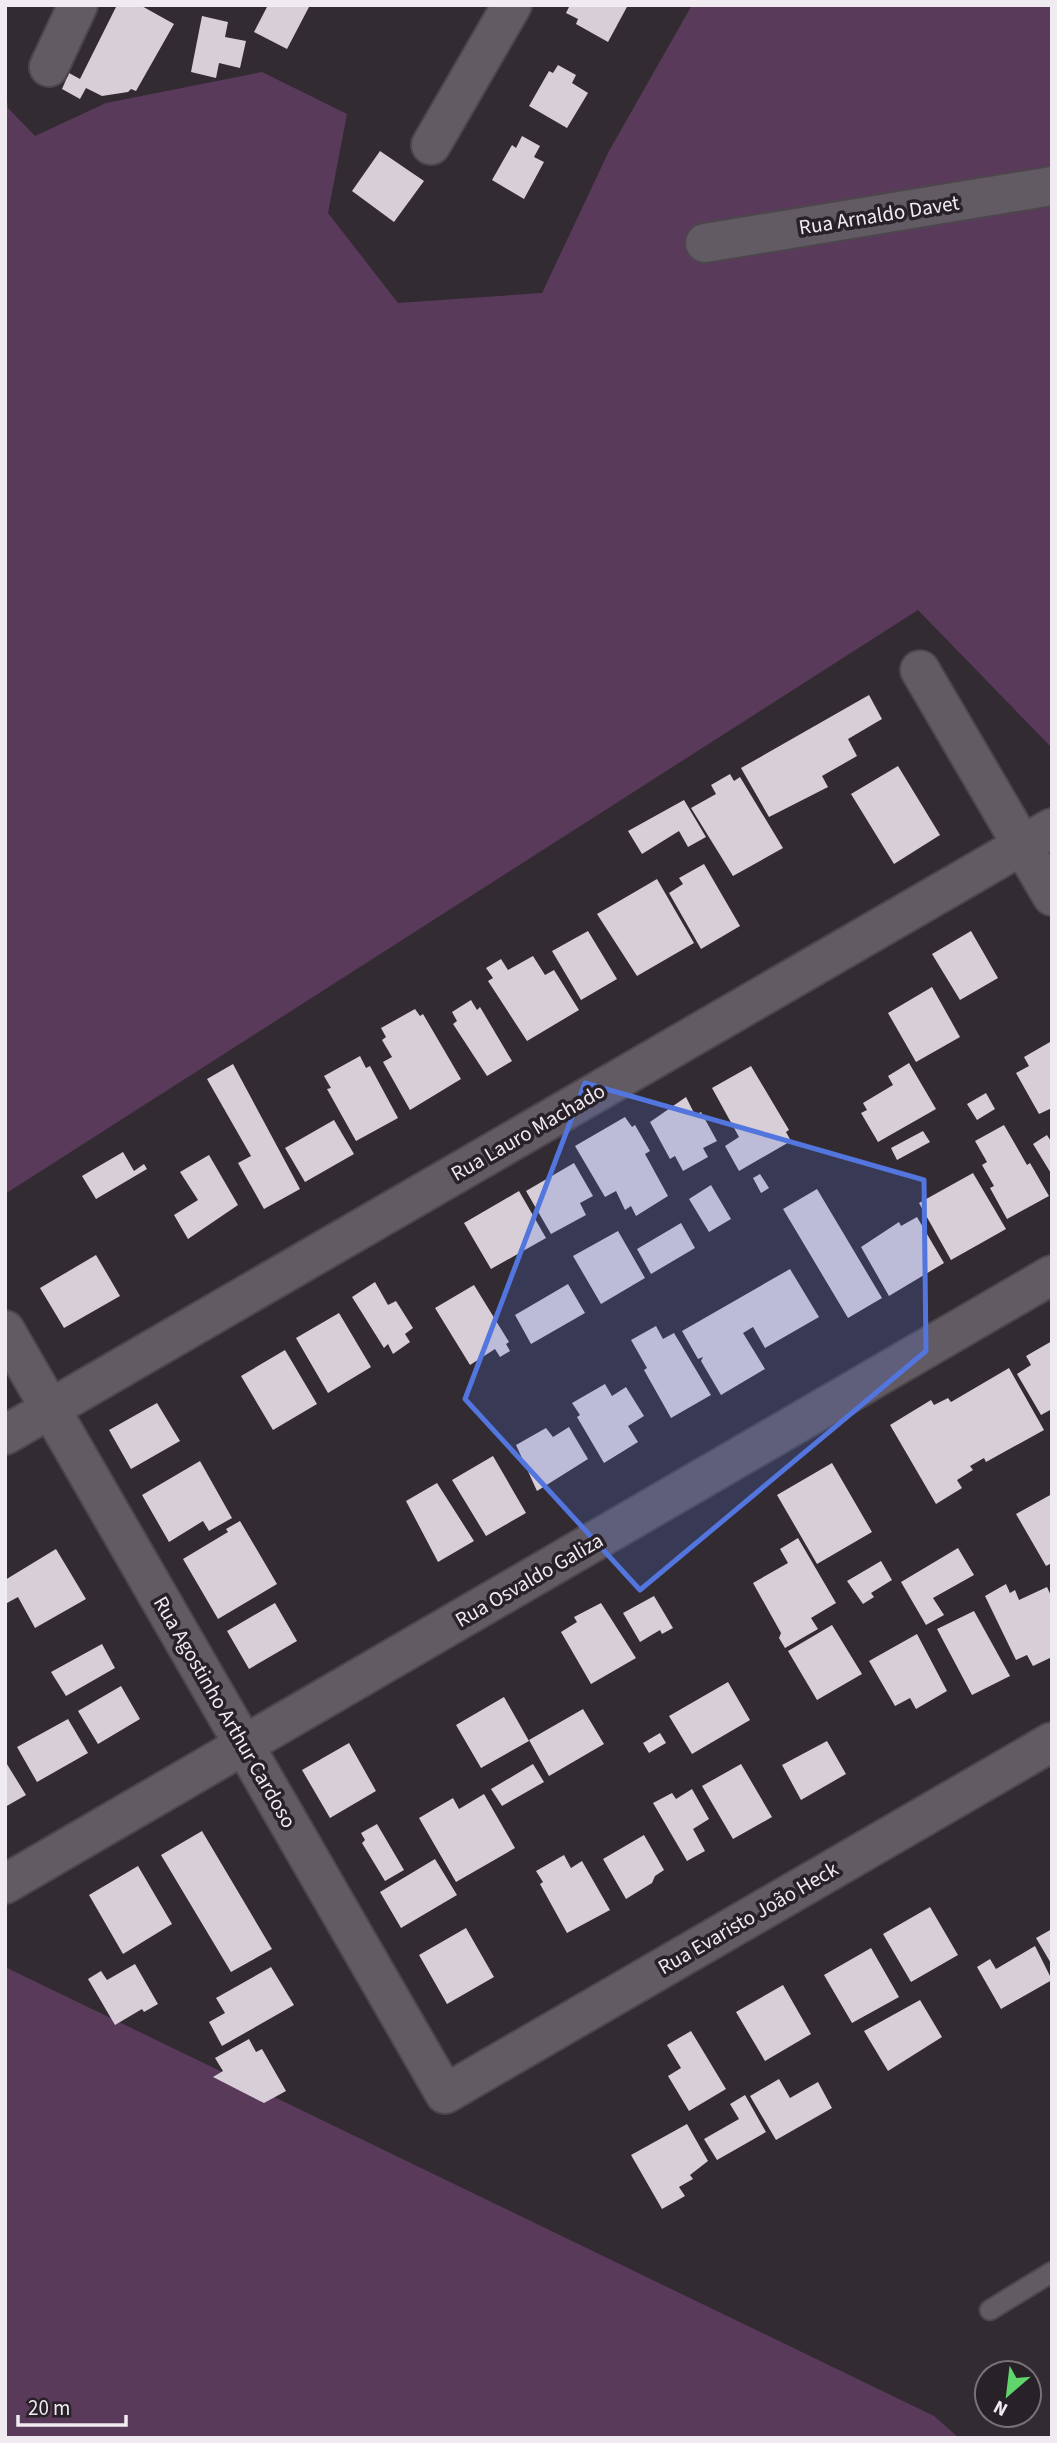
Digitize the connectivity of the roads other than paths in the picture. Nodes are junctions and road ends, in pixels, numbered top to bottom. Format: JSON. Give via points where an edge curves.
{"nodes":[{"id":1,"x":78,"y":5,"type":"edge"},
{"id":2,"x":512,"y":5,"type":"edge"},
{"id":3,"x":49,"y":67,"type":"dead end"},
{"id":4,"x":431,"y":145,"type":"dead end"},
{"id":5,"x":1052,"y":186,"type":"edge"},
{"id":6,"x":705,"y":243,"type":"dead end"},
{"id":7,"x":920,"y":670,"type":"dead end"},
{"id":8,"x":1037,"y":837,"type":"edge"},
{"id":9,"x":1052,"y":896,"type":"edge"},
{"id":10,"x":1052,"y":1275,"type":"edge"},
{"id":11,"x":5,"y":1330,"type":"edge"},
{"id":12,"x":51,"y":1409,"type":"junction"},
{"id":13,"x":5,"y":1435,"type":"edge"},
{"id":14,"x":1052,"y":1742,"type":"edge"},
{"id":15,"x":244,"y":1745,"type":"junction"},
{"id":16,"x":5,"y":1884,"type":"edge"},
{"id":17,"x":445,"y":2094,"type":"joint"},
{"id":18,"x":1052,"y":2272,"type":"edge"},
{"id":19,"x":990,"y":2310,"type":"dead end"}],
"edges":[{"from":1,"to":3,"type":"street"},
{"from":2,"to":4,"type":"street"},
{"from":5,"to":6,"type":"street","name":"Rua Arnaldo Davet"},
{"from":7,"to":8,"type":"street"},
{"from":8,"to":9,"type":"street"},
{"from":8,"to":12,"type":"street","name":"Rua Lauro Machado"},
{"from":10,"to":15,"type":"street","name":"Rua Osvaldo Galiza"},
{"from":11,"to":12,"type":"street","name":"Rua Agostinho Arthur Cardoso"},
{"from":12,"to":13,"type":"street","name":"Rua Lauro Machado"},
{"from":12,"to":15,"type":"street","name":"Rua Agostinho Arthur Cardoso"},
{"from":14,"to":17,"type":"street","name":"Rua Evaristo João Heck"},
{"from":15,"to":16,"type":"street","name":"Rua Osvaldo Galiza"},
{"from":15,"to":17,"type":"street","name":"Rua Agostinho Arthur Cardoso"},
{"from":18,"to":19,"type":"lane"}]}
